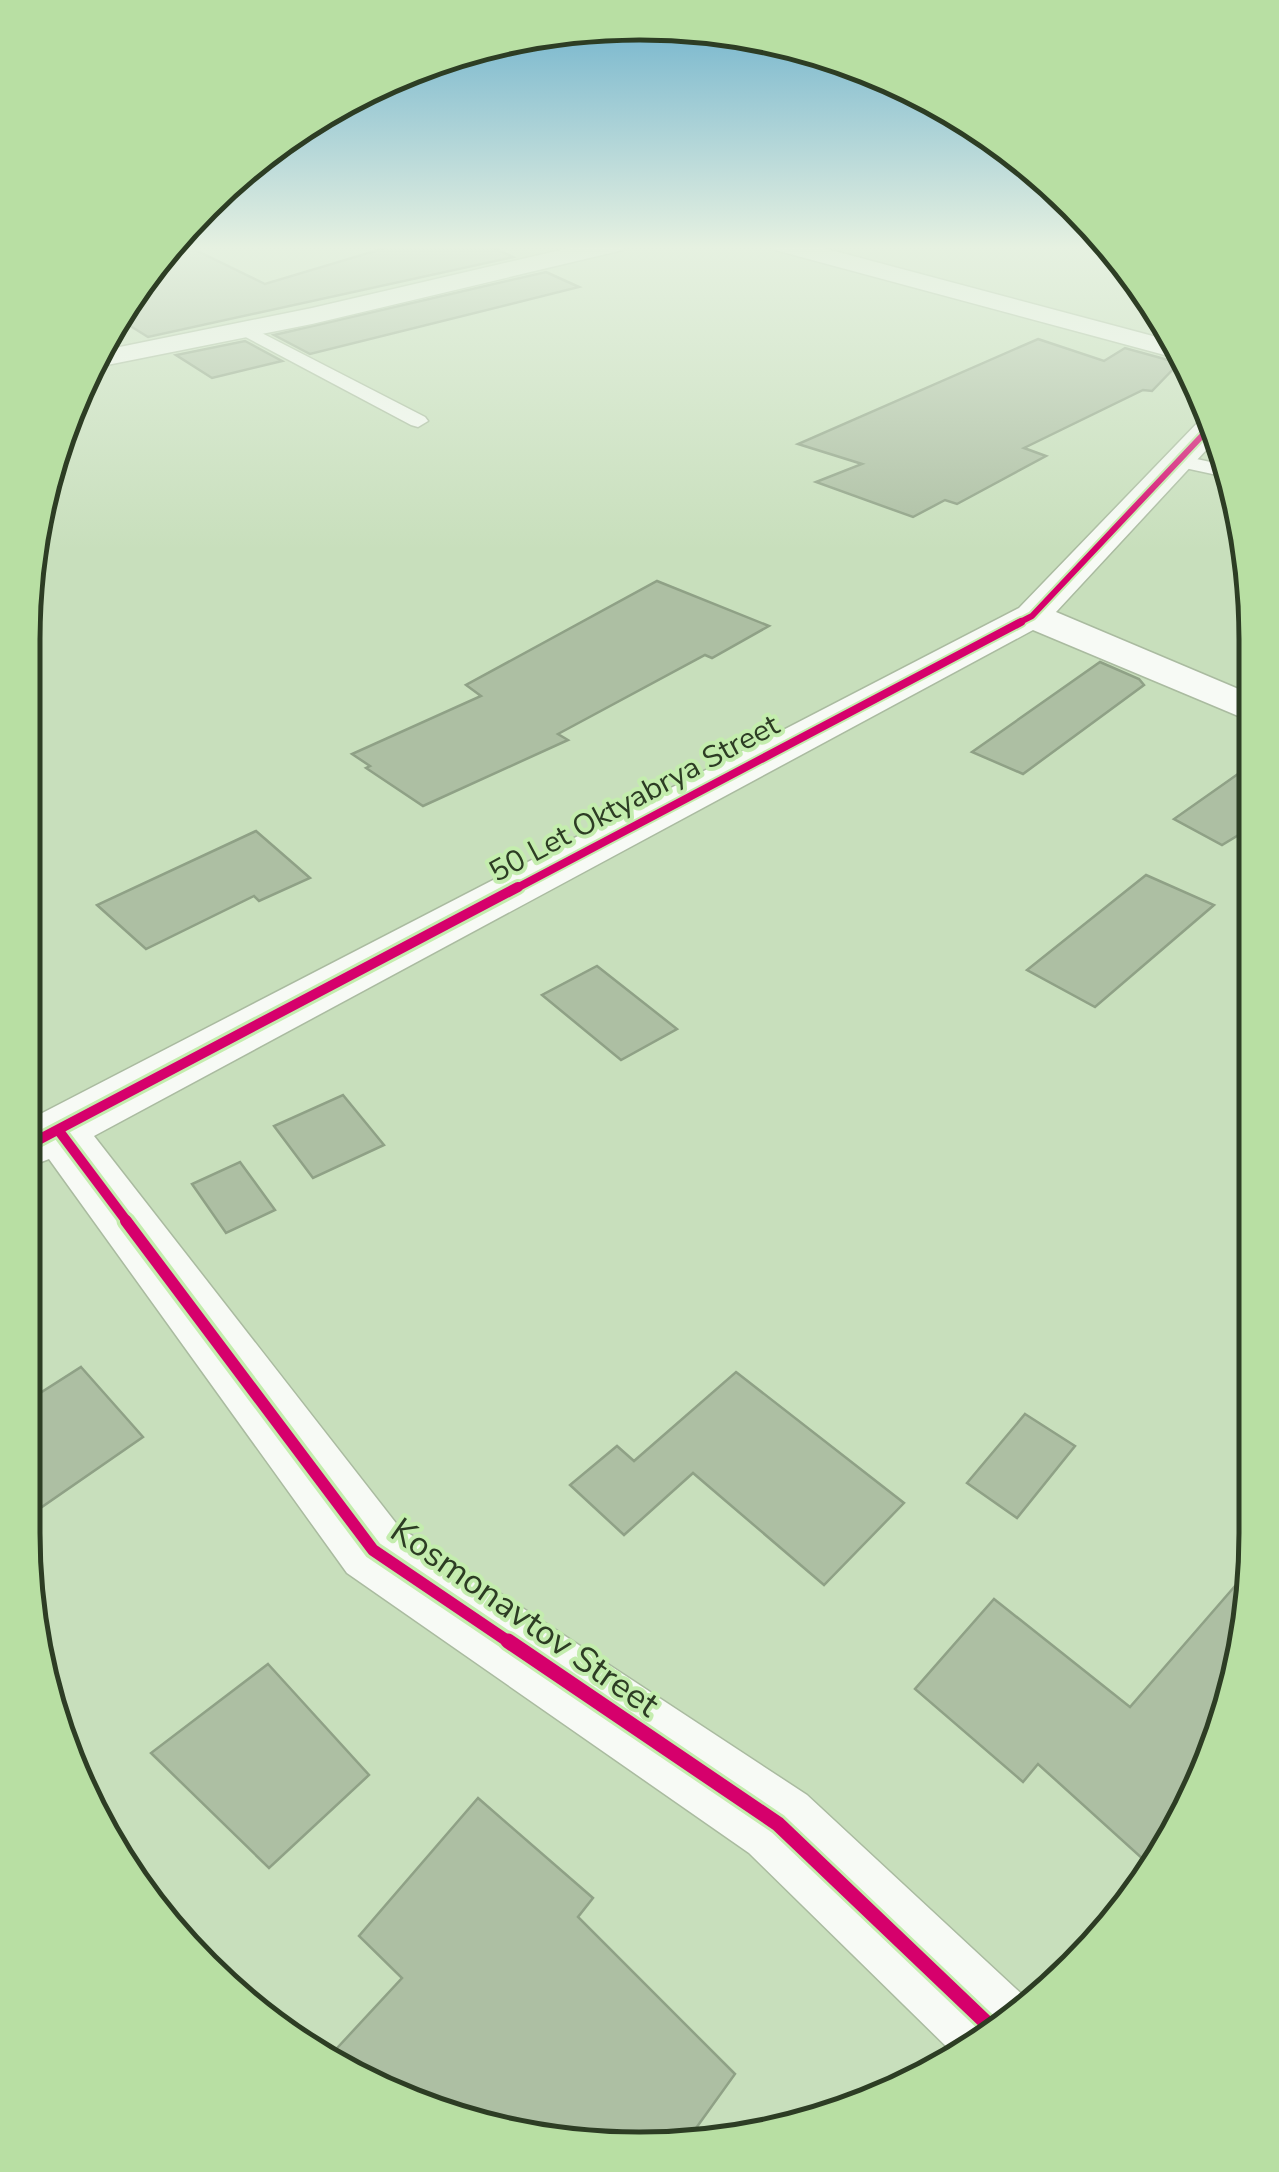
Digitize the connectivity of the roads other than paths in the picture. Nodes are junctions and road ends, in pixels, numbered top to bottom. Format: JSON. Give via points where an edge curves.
{"nodes":[{"id":1,"x":164,"y":346,"type":"edge"},
{"id":2,"x":277,"y":346,"type":"edge"},
{"id":3,"x":111,"y":357,"type":"edge"},
{"id":4,"x":418,"y":421,"type":"dead end"},
{"id":5,"x":1203,"y":435,"type":"edge"},
{"id":6,"x":1178,"y":461,"type":"junction"},
{"id":7,"x":1214,"y":469,"type":"edge"},
{"id":8,"x":1032,"y":616,"type":"junction"},
{"id":9,"x":1239,"y":705,"type":"edge"},
{"id":10,"x":41,"y":1140,"type":"edge"},
{"id":11,"x":985,"y":2022,"type":"edge"}],
"edges":[{"from":1,"to":3,"type":"street"},
{"from":2,"to":4,"type":"lane"},
{"from":5,"to":6,"type":"street","name":"50 Let Oktyabrya Street"},
{"from":6,"to":7,"type":"lane"},
{"from":6,"to":8,"type":"street","name":"50 Let Oktyabrya Street"},
{"from":8,"to":9,"type":"street"},
{"from":8,"to":10,"type":"street","name":"50 Let Oktyabrya Street"},
{"from":10,"to":11,"type":"street","name":"Kosmonavtov Street","via":[[372,1550],[778,1824]]}]}
